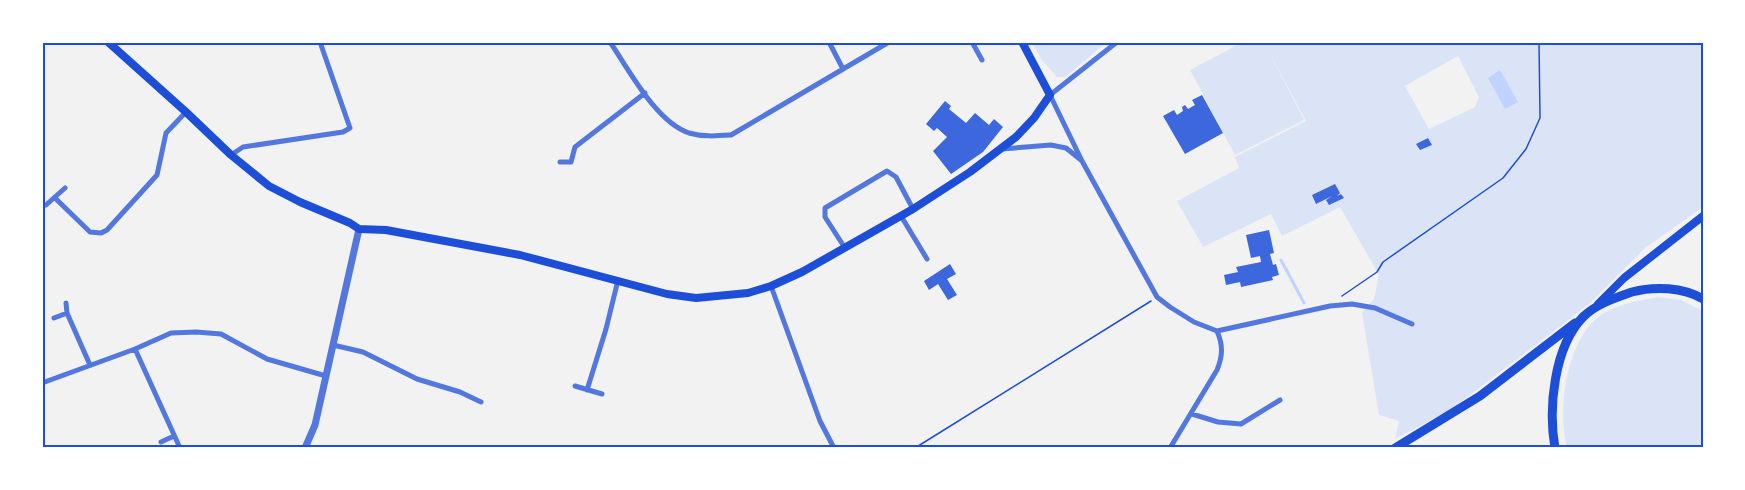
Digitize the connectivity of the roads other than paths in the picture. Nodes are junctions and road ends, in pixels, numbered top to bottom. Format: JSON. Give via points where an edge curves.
{"nodes":[{"id":1,"x":108,"y":42,"type":"edge"},
{"id":2,"x":320,"y":42,"type":"edge"},
{"id":3,"x":610,"y":42,"type":"edge"},
{"id":4,"x":829,"y":42,"type":"edge"},
{"id":5,"x":889,"y":42,"type":"edge"},
{"id":6,"x":972,"y":42,"type":"edge"},
{"id":7,"x":1022,"y":42,"type":"edge"},
{"id":8,"x":1117,"y":42,"type":"edge"},
{"id":9,"x":982,"y":60,"type":"dead end"},
{"id":10,"x":843,"y":69,"type":"junction"},
{"id":11,"x":645,"y":93,"type":"junction"},
{"id":12,"x":1050,"y":95,"type":"junction"},
{"id":13,"x":186,"y":112,"type":"junction"},
{"id":14,"x":1000,"y":150,"type":"junction"},
{"id":15,"x":231,"y":155,"type":"junction"},
{"id":16,"x":1082,"y":161,"type":"junction"},
{"id":17,"x":560,"y":162,"type":"dead end"},
{"id":18,"x":65,"y":188,"type":"dead end"},
{"id":19,"x":55,"y":198,"type":"junction"},
{"id":20,"x":46,"y":206,"type":"dead end"},
{"id":21,"x":913,"y":209,"type":"junction"},
{"id":22,"x":901,"y":216,"type":"junction"},
{"id":23,"x":1703,"y":216,"type":"edge"},
{"id":24,"x":359,"y":229,"type":"junction"},
{"id":25,"x":844,"y":249,"type":"junction"},
{"id":26,"x":927,"y":259,"type":"dead end"},
{"id":27,"x":618,"y":280,"type":"junction"},
{"id":28,"x":771,"y":286,"type":"junction"},
{"id":29,"x":1703,"y":299,"type":"edge"},
{"id":30,"x":66,"y":303,"type":"dead end"},
{"id":31,"x":1593,"y":309,"type":"junction"},
{"id":32,"x":67,"y":313,"type":"junction"},
{"id":33,"x":54,"y":318,"type":"dead end"},
{"id":34,"x":1582,"y":318,"type":"junction"},
{"id":35,"x":1412,"y":324,"type":"dead end"},
{"id":36,"x":1217,"y":331,"type":"junction"},
{"id":37,"x":333,"y":345,"type":"junction"},
{"id":38,"x":135,"y":349,"type":"junction"},
{"id":39,"x":90,"y":364,"type":"junction"},
{"id":40,"x":326,"y":376,"type":"junction"},
{"id":41,"x":42,"y":383,"type":"edge"},
{"id":42,"x":574,"y":386,"type":"dead end"},
{"id":43,"x":587,"y":390,"type":"junction"},
{"id":44,"x":602,"y":394,"type":"dead end"},
{"id":45,"x":1280,"y":400,"type":"dead end"},
{"id":46,"x":481,"y":402,"type":"dead end"},
{"id":47,"x":1192,"y":414,"type":"junction"},
{"id":48,"x":174,"y":436,"type":"junction"},
{"id":49,"x":161,"y":442,"type":"dead end"},
{"id":50,"x":180,"y":448,"type":"edge"},
{"id":51,"x":305,"y":448,"type":"edge"},
{"id":52,"x":834,"y":448,"type":"edge"},
{"id":53,"x":1170,"y":448,"type":"edge"},
{"id":54,"x":1395,"y":448,"type":"edge"},
{"id":55,"x":1555,"y":448,"type":"edge"}],
"edges":[{"from":1,"to":13,"type":"main road"},
{"from":2,"to":15,"type":"street","via":[[350,128],[243,147]]},
{"from":3,"to":11,"type":"street"},
{"from":4,"to":10,"type":"street"},
{"from":5,"to":10,"type":"street"},
{"from":6,"to":9,"type":"street"},
{"from":7,"to":12,"type":"main road"},
{"from":8,"to":12,"type":"street"},
{"from":10,"to":11,"type":"street","via":[[731,135],[708,137],[688,133],[670,123]]},
{"from":11,"to":17,"type":"street","via":[[575,147],[571,162]]},
{"from":12,"to":14,"type":"main road","via":[[1034,118]]},
{"from":12,"to":16,"type":"street"},
{"from":13,"to":15,"type":"main road"},
{"from":13,"to":19,"type":"street","via":[[166,133],[157,175],[107,230],[90,232]]},
{"from":14,"to":16,"type":"street","via":[[1051,145],[1066,148]]},
{"from":14,"to":21,"type":"main road"},
{"from":15,"to":24,"type":"main road","via":[[269,186]]},
{"from":16,"to":36,"type":"street","via":[[1158,297],[1194,322]]},
{"from":18,"to":19,"type":"street"},
{"from":19,"to":20,"type":"street"},
{"from":21,"to":22,"type":"main road"},
{"from":21,"to":25,"type":"street","via":[[896,177],[887,171],[825,208],[825,217]]},
{"from":22,"to":25,"type":"main road"},
{"from":22,"to":26,"type":"street"},
{"from":23,"to":31,"type":"main road","via":[[1624,278]]},
{"from":24,"to":27,"type":"main road","via":[[386,230],[520,255]]},
{"from":24,"to":37,"type":"street"},
{"from":25,"to":28,"type":"main road"},
{"from":27,"to":28,"type":"main road","via":[[696,298],[748,293]]},
{"from":27,"to":43,"type":"street"},
{"from":28,"to":52,"type":"street","via":[[820,421]]},
{"from":29,"to":31,"type":"highway","via":[[1673,289],[1642,289]]},
{"from":30,"to":32,"type":"street"},
{"from":31,"to":34,"type":"highway"},
{"from":32,"to":33,"type":"street"},
{"from":32,"to":39,"type":"street"},
{"from":34,"to":54,"type":"highway","via":[[1480,396]]},
{"from":34,"to":55,"type":"highway","via":[[1569,337],[1556,377]]},
{"from":35,"to":36,"type":"street","via":[[1375,308],[1352,304]]},
{"from":36,"to":47,"type":"street","via":[[1222,358]]},
{"from":37,"to":40,"type":"street"},
{"from":37,"to":46,"type":"street","via":[[363,352],[417,379]]},
{"from":38,"to":39,"type":"street"},
{"from":38,"to":40,"type":"street","via":[[171,333],[221,334],[267,359]]},
{"from":38,"to":48,"type":"street"},
{"from":39,"to":41,"type":"street"},
{"from":40,"to":51,"type":"street","via":[[315,425]]},
{"from":42,"to":43,"type":"street"},
{"from":43,"to":44,"type":"street"},
{"from":45,"to":47,"type":"street","via":[[1240,424]]},
{"from":47,"to":53,"type":"street"},
{"from":48,"to":49,"type":"street"},
{"from":48,"to":50,"type":"street"}]}
